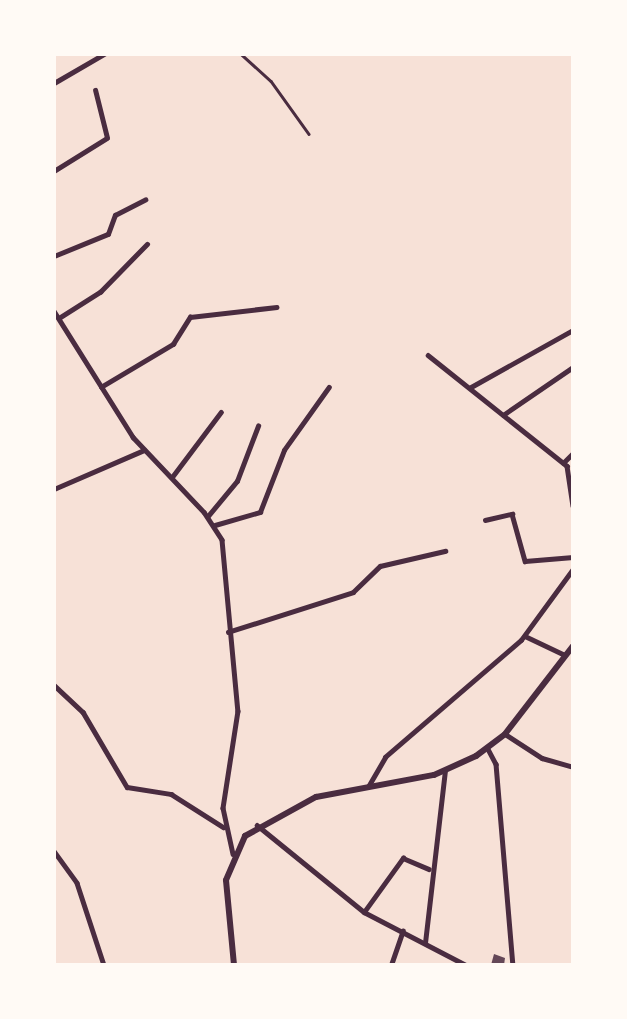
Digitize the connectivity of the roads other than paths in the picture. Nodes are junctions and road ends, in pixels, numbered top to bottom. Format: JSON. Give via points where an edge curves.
{"nodes":[{"id":1,"x":104,"y":54,"type":"edge"},
{"id":2,"x":240,"y":54,"type":"edge"},
{"id":3,"x":54,"y":83,"type":"edge"},
{"id":4,"x":95,"y":90,"type":"dead end"},
{"id":5,"x":309,"y":134,"type":"dead end"},
{"id":6,"x":54,"y":171,"type":"edge"},
{"id":7,"x":145,"y":200,"type":"dead end"},
{"id":8,"x":147,"y":244,"type":"dead end"},
{"id":9,"x":54,"y":256,"type":"edge"},
{"id":10,"x":276,"y":307,"type":"dead end"},
{"id":11,"x":54,"y":311,"type":"edge"},
{"id":12,"x":59,"y":318,"type":"junction"},
{"id":13,"x":573,"y":330,"type":"edge"},
{"id":14,"x":428,"y":355,"type":"dead end"},
{"id":15,"x":573,"y":367,"type":"edge"},
{"id":16,"x":102,"y":387,"type":"junction"},
{"id":17,"x":329,"y":387,"type":"dead end"},
{"id":18,"x":471,"y":387,"type":"junction"},
{"id":19,"x":222,"y":412,"type":"dead end"},
{"id":20,"x":503,"y":415,"type":"junction"},
{"id":21,"x":258,"y":426,"type":"dead end"},
{"id":22,"x":144,"y":450,"type":"junction"},
{"id":23,"x":573,"y":453,"type":"edge"},
{"id":24,"x":563,"y":463,"type":"junction"},
{"id":25,"x":172,"y":477,"type":"junction"},
{"id":26,"x":54,"y":489,"type":"edge"},
{"id":27,"x":573,"y":506,"type":"edge"},
{"id":28,"x":208,"y":516,"type":"junction"},
{"id":29,"x":485,"y":520,"type":"dead end"},
{"id":30,"x":215,"y":525,"type":"junction"},
{"id":31,"x":445,"y":551,"type":"dead end"},
{"id":32,"x":573,"y":557,"type":"edge"},
{"id":33,"x":573,"y":569,"type":"edge"},
{"id":34,"x":228,"y":632,"type":"junction"},
{"id":35,"x":525,"y":636,"type":"junction"},
{"id":36,"x":573,"y":646,"type":"edge"},
{"id":37,"x":563,"y":654,"type":"junction"},
{"id":38,"x":54,"y":685,"type":"edge"},
{"id":39,"x":505,"y":734,"type":"junction"},
{"id":40,"x":488,"y":749,"type":"junction"},
{"id":41,"x":573,"y":767,"type":"edge"},
{"id":42,"x":445,"y":771,"type":"junction"},
{"id":43,"x":368,"y":787,"type":"junction"},
{"id":44,"x":257,"y":825,"type":"junction"},
{"id":45,"x":223,"y":827,"type":"junction"},
{"id":46,"x":54,"y":851,"type":"edge"},
{"id":47,"x":233,"y":853,"type":"junction"},
{"id":48,"x":57,"y":857,"type":"edge"},
{"id":49,"x":429,"y":869,"type":"junction"},
{"id":50,"x":364,"y":912,"type":"junction"},
{"id":51,"x":403,"y":932,"type":"junction"},
{"id":52,"x":425,"y":943,"type":"junction"},
{"id":53,"x":104,"y":965,"type":"edge"},
{"id":54,"x":234,"y":965,"type":"edge"},
{"id":55,"x":391,"y":965,"type":"edge"},
{"id":56,"x":466,"y":965,"type":"edge"},
{"id":57,"x":513,"y":965,"type":"edge"}],
"edges":[{"from":1,"to":3,"type":"street"},
{"from":2,"to":5,"type":"lane","via":[[271,80]]},
{"from":4,"to":6,"type":"street","via":[[107,138]]},
{"from":7,"to":9,"type":"street","via":[[112,218],[108,234]]},
{"from":8,"to":12,"type":"street","via":[[100,292]]},
{"from":10,"to":16,"type":"street","via":[[190,317],[173,344]]},
{"from":11,"to":12,"type":"street"},
{"from":12,"to":16,"type":"street"},
{"from":13,"to":18,"type":"street"},
{"from":14,"to":18,"type":"street"},
{"from":15,"to":20,"type":"street"},
{"from":16,"to":22,"type":"street"},
{"from":17,"to":30,"type":"street","via":[[284,450],[260,512]]},
{"from":18,"to":20,"type":"street"},
{"from":19,"to":25,"type":"street"},
{"from":20,"to":24,"type":"street"},
{"from":21,"to":28,"type":"street","via":[[237,481]]},
{"from":22,"to":25,"type":"street"},
{"from":22,"to":26,"type":"street"},
{"from":23,"to":24,"type":"street"},
{"from":24,"to":27,"type":"street","via":[[571,472]]},
{"from":25,"to":28,"type":"street"},
{"from":28,"to":30,"type":"street"},
{"from":29,"to":32,"type":"street","via":[[512,514],[525,561]]},
{"from":30,"to":34,"type":"street","via":[[227,554]]},
{"from":31,"to":34,"type":"street","via":[[380,566],[353,592]]},
{"from":33,"to":35,"type":"street"},
{"from":34,"to":45,"type":"street","via":[[238,711]]},
{"from":35,"to":37,"type":"street"},
{"from":35,"to":43,"type":"street","via":[[385,757]]},
{"from":36,"to":37,"type":"street"},
{"from":37,"to":39,"type":"street"},
{"from":38,"to":45,"type":"street","via":[[83,712],[130,790],[171,794]]},
{"from":39,"to":40,"type":"street"},
{"from":39,"to":41,"type":"street","via":[[542,758]]},
{"from":40,"to":42,"type":"street"},
{"from":40,"to":57,"type":"street","via":[[496,764]]},
{"from":42,"to":43,"type":"street"},
{"from":42,"to":49,"type":"street"},
{"from":43,"to":44,"type":"street","via":[[316,797]]},
{"from":44,"to":47,"type":"street"},
{"from":44,"to":50,"type":"street"},
{"from":45,"to":47,"type":"street"},
{"from":46,"to":48,"type":"street"},
{"from":47,"to":54,"type":"street","via":[[224,900]]},
{"from":48,"to":53,"type":"street","via":[[77,883]]},
{"from":49,"to":50,"type":"street","via":[[403,858]]},
{"from":49,"to":52,"type":"street"},
{"from":50,"to":51,"type":"street"},
{"from":51,"to":52,"type":"street"},
{"from":51,"to":55,"type":"street"},
{"from":52,"to":56,"type":"street"}]}
